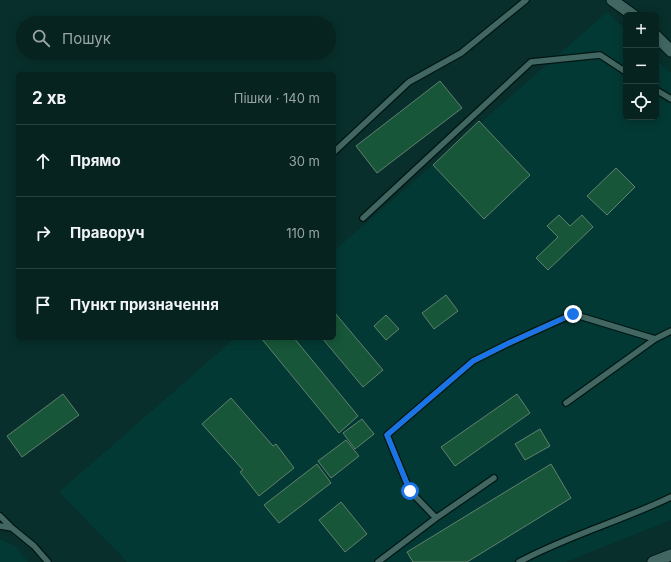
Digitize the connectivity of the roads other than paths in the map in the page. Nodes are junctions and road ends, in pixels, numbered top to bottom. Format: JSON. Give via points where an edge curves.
{"nodes":[{"id":1,"x":526,"y":0,"type":"edge"},
{"id":2,"x":612,"y":0,"type":"edge"},
{"id":3,"x":629,"y":12,"type":"edge"},
{"id":4,"x":659,"y":39,"type":"edge"},
{"id":5,"x":671,"y":51,"type":"edge"},
{"id":6,"x":623,"y":70,"type":"edge"},
{"id":7,"x":659,"y":92,"type":"edge"},
{"id":8,"x":671,"y":99,"type":"edge"},
{"id":9,"x":336,"y":150,"type":"edge"},
{"id":10,"x":363,"y":218,"type":"dead end"},
{"id":11,"x":671,"y":331,"type":"edge"},
{"id":12,"x":655,"y":339,"type":"junction"},
{"id":13,"x":566,"y":402,"type":"dead end"},
{"id":14,"x":494,"y":478,"type":"dead end"},
{"id":15,"x":671,"y":497,"type":"edge"},
{"id":16,"x":0,"y":516,"type":"edge"},
{"id":17,"x":436,"y":518,"type":"junction"},
{"id":18,"x":0,"y":526,"type":"edge"},
{"id":19,"x":12,"y":528,"type":"junction"},
{"id":20,"x":671,"y":554,"type":"edge"},
{"id":21,"x":48,"y":562,"type":"edge"},
{"id":22,"x":378,"y":562,"type":"edge"},
{"id":23,"x":519,"y":562,"type":"edge"},
{"id":24,"x":653,"y":562,"type":"edge"}],
"edges":[{"from":1,"to":9,"type":"lane","via":[[461,53],[409,82]]},
{"from":2,"to":3,"type":"street"},
{"from":4,"to":5,"type":"street"},
{"from":6,"to":10,"type":"lane","via":[[600,56],[531,62]]},
{"from":7,"to":8,"type":"lane"},
{"from":11,"to":12,"type":"lane"},
{"from":12,"to":13,"type":"lane"},
{"from":12,"to":17,"type":"lane","via":[[573,314],[473,361],[387,435],[410,491]]},
{"from":14,"to":17,"type":"lane"},
{"from":15,"to":23,"type":"lane","via":[[647,509],[541,550]]},
{"from":16,"to":19,"type":"lane"},
{"from":17,"to":22,"type":"lane"},
{"from":18,"to":19,"type":"lane"},
{"from":19,"to":21,"type":"lane","via":[[34,546]]},
{"from":20,"to":24,"type":"street"}]}
